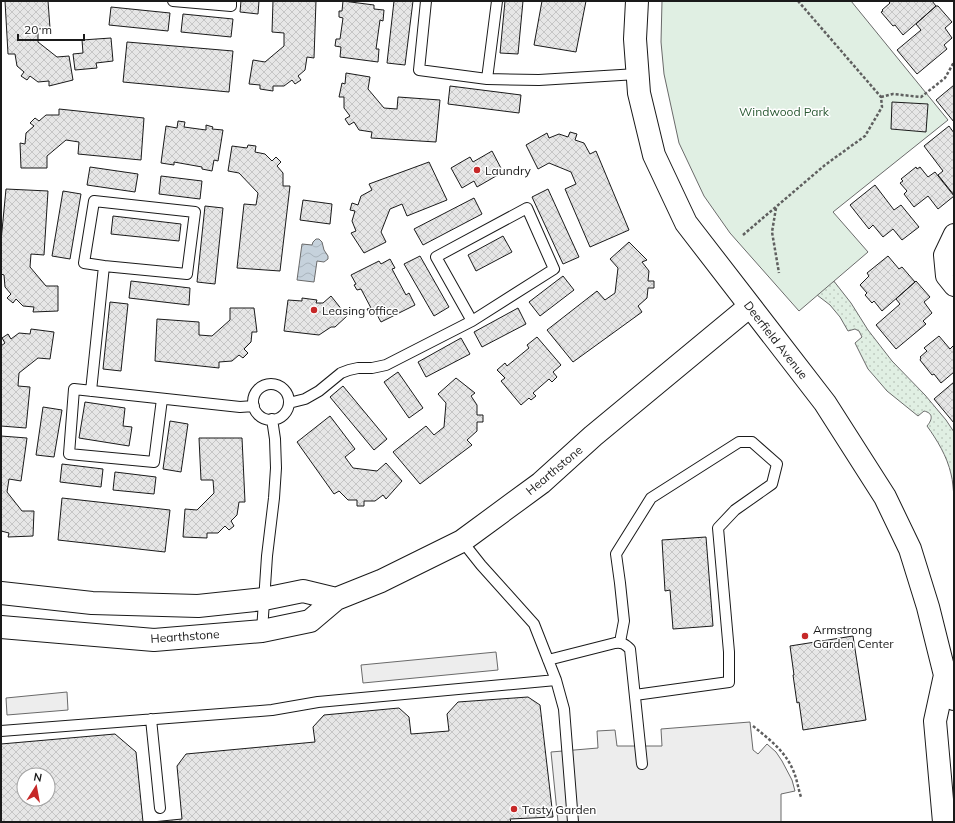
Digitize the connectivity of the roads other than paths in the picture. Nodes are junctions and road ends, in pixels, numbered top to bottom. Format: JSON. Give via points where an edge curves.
{"nodes":[{"id":1,"x":173,"y":1,"type":"edge"},
{"id":2,"x":231,"y":1,"type":"edge"},
{"id":3,"x":426,"y":1,"type":"edge"},
{"id":4,"x":497,"y":1,"type":"edge"},
{"id":5,"x":637,"y":1,"type":"edge"},
{"id":6,"x":637,"y":74,"type":"junction"},
{"id":7,"x":487,"y":79,"type":"junction"},
{"id":8,"x":954,"y":234,"type":"edge"},
{"id":9,"x":104,"y":266,"type":"junction"},
{"id":10,"x":954,"y":286,"type":"edge"},
{"id":11,"x":750,"y":306,"type":"junction"},
{"id":12,"x":472,"y":321,"type":"junction"},
{"id":13,"x":91,"y":391,"type":"junction"},
{"id":14,"x":162,"y":399,"type":"junction"},
{"id":15,"x":289,"y":403,"type":"junction"},
{"id":16,"x":254,"y":406,"type":"junction"},
{"id":17,"x":272,"y":419,"type":"junction"},
{"id":18,"x":462,"y":541,"type":"junction"},
{"id":19,"x":1,"y":593,"type":"edge"},
{"id":20,"x":264,"y":599,"type":"junction"},
{"id":21,"x":336,"y":599,"type":"junction"},
{"id":22,"x":1,"y":626,"type":"edge"},
{"id":23,"x":262,"y":631,"type":"junction"},
{"id":24,"x":620,"y":642,"type":"junction"},
{"id":25,"x":548,"y":660,"type":"junction"},
{"id":26,"x":950,"y":674,"type":"edge"},
{"id":27,"x":556,"y":680,"type":"junction"},
{"id":28,"x":635,"y":695,"type":"junction"},
{"id":29,"x":954,"y":700,"type":"edge"},
{"id":30,"x":152,"y":719,"type":"junction"},
{"id":31,"x":1,"y":731,"type":"edge"},
{"id":32,"x":642,"y":764,"type":"dead end"},
{"id":33,"x":160,"y":808,"type":"dead end"},
{"id":34,"x":573,"y":822,"type":"edge"},
{"id":35,"x":944,"y":822,"type":"edge"}],
"edges":[{"from":1,"to":2,"type":"lane","via":[[231,6]]},
{"from":3,"to":7,"type":"lane","via":[[419,70]]},
{"from":4,"to":7,"type":"lane"},
{"from":5,"to":6,"type":"street","name":"Deerfield Avenue"},
{"from":6,"to":7,"type":"lane","via":[[539,80]]},
{"from":6,"to":11,"type":"street","name":"Deerfield Avenue","via":[[654,155],[686,223]]},
{"from":8,"to":10,"type":"street","via":[[944,255],[946,276]]},
{"from":9,"to":9,"type":"lane","via":[[187,274],[195,212],[94,201],[84,263]]},
{"from":9,"to":13,"type":"lane"},
{"from":11,"to":18,"type":"street","name":"Hearthstone","via":[[541,483]]},
{"from":11,"to":26,"type":"street","name":"Deerfield Avenue","via":[[825,403],[885,497],[910,549]]},
{"from":12,"to":12,"type":"lane","via":[[554,268],[527,208],[436,257]]},
{"from":12,"to":15,"type":"lane","via":[[386,366],[358,368],[341,373],[319,391]]},
{"from":13,"to":14,"type":"lane"},
{"from":13,"to":14,"type":"lane","via":[[74,389],[69,454],[154,462]]},
{"from":14,"to":16,"type":"lane","via":[[240,407]]},
{"from":15,"to":16,"type":"lane","via":[[281,387],[269,384],[258,389],[253,400]]},
{"from":15,"to":17,"type":"lane","via":[[284,414]]},
{"from":16,"to":17,"type":"lane","via":[[261,416]]},
{"from":17,"to":20,"type":"lane","via":[[276,468]]},
{"from":18,"to":21,"type":"street","name":"Hearthstone","via":[[381,581]]},
{"from":18,"to":25,"type":"lane","via":[[534,624]]},
{"from":19,"to":20,"type":"street","via":[[92,603],[198,606]]},
{"from":20,"to":21,"type":"street","via":[[303,591]]},
{"from":20,"to":23,"type":"lane"},
{"from":21,"to":23,"type":"street","name":"Hearthstone","via":[[310,622]]},
{"from":22,"to":23,"type":"street","name":"Hearthstone","via":[[154,640]]},
{"from":24,"to":25,"type":"lane"},
{"from":24,"to":28,"type":"lane","via":[[630,649]]},
{"from":24,"to":28,"type":"lane","via":[[624,621],[616,554],[651,498],[739,442],[752,442],[777,464],[772,484],[735,510],[718,528],[729,652],[728,682]]},
{"from":25,"to":27,"type":"lane"},
{"from":26,"to":29,"type":"street","name":"Deerfield Avenue"},
{"from":26,"to":35,"type":"street","name":"Deerfield Avenue","via":[[935,721]]},
{"from":27,"to":30,"type":"lane","via":[[318,702],[272,710]]},
{"from":27,"to":34,"type":"lane","via":[[564,709]]},
{"from":28,"to":32,"type":"lane"},
{"from":30,"to":31,"type":"lane"},
{"from":30,"to":33,"type":"lane"}]}
